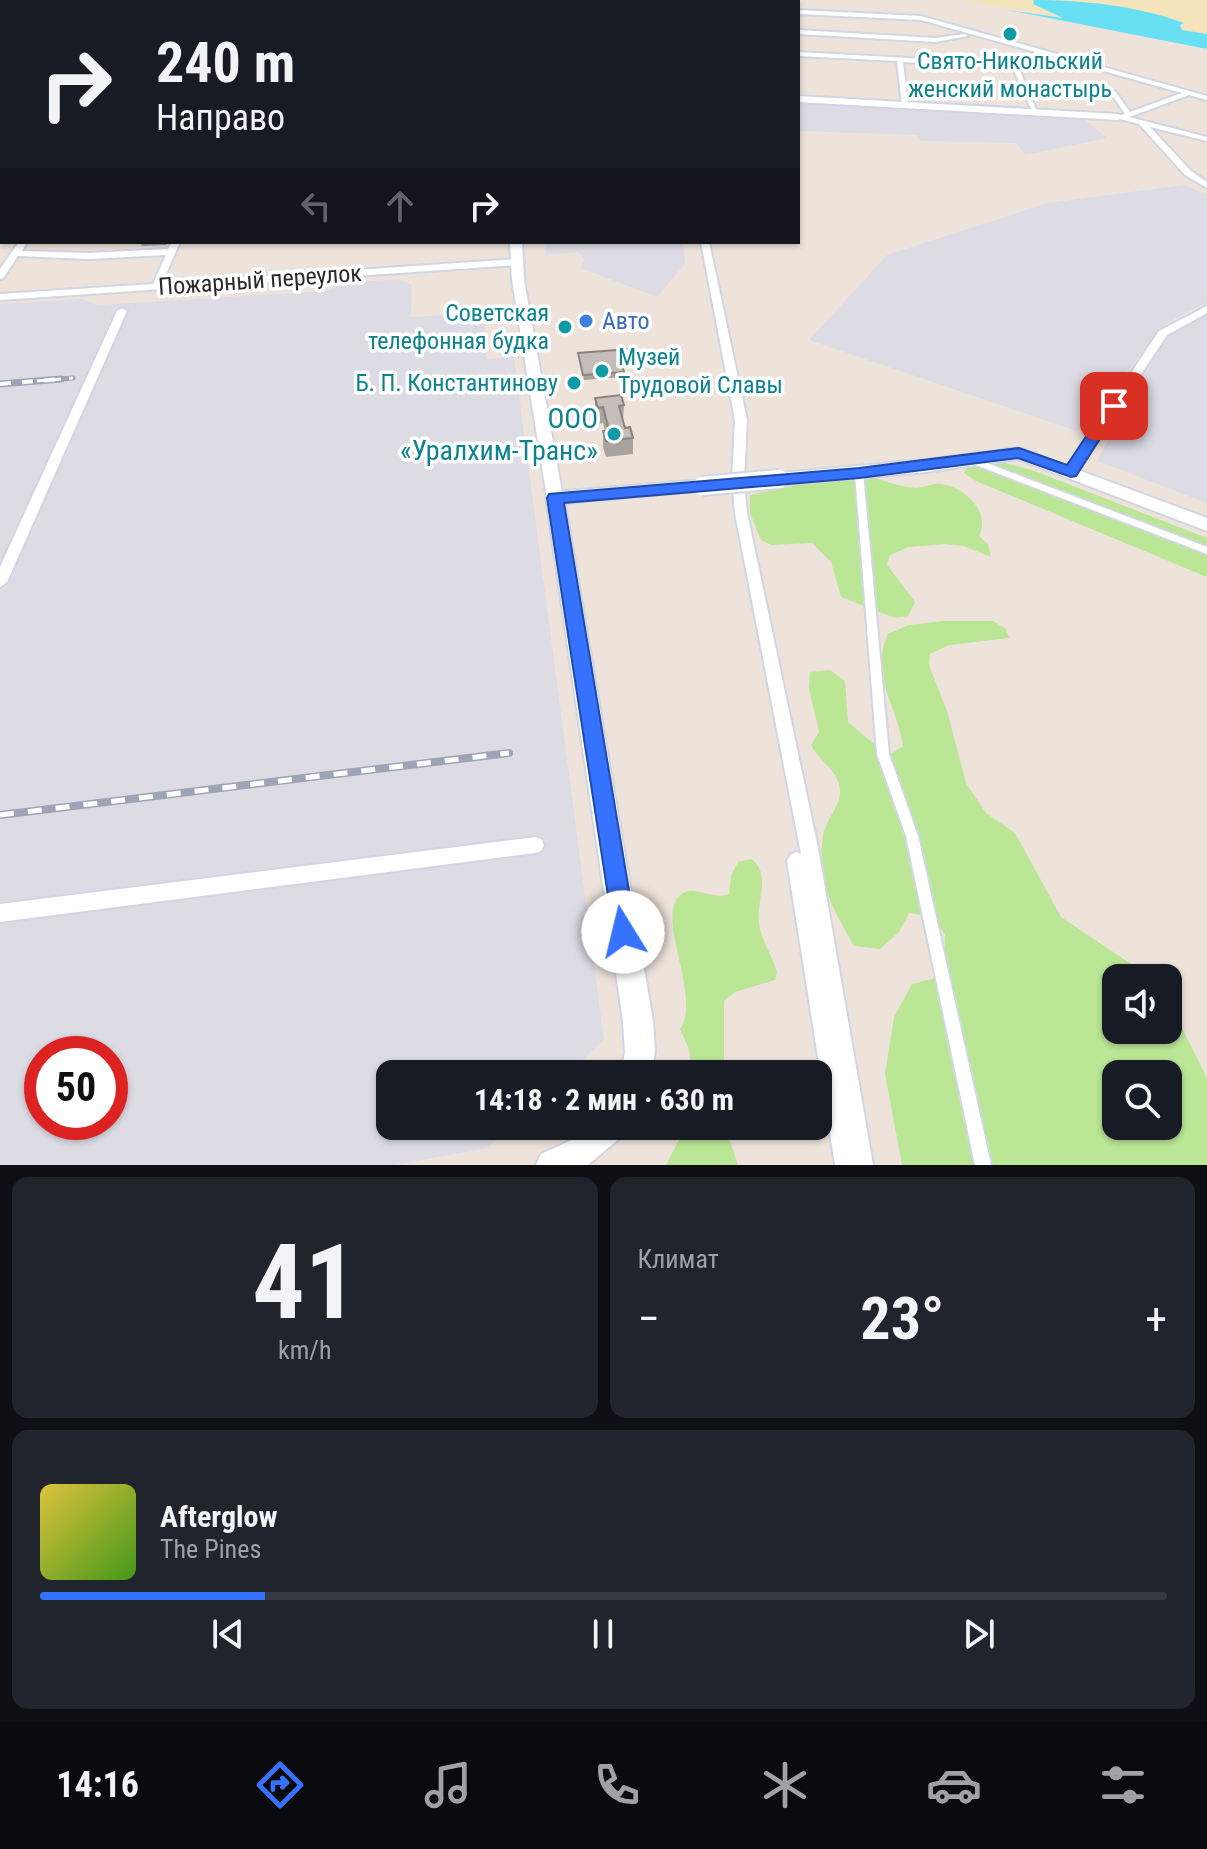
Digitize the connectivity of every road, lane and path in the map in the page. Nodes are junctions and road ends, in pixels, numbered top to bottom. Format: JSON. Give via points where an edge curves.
{"nodes":[{"id":1,"x":800,"y":12,"type":"edge"},
{"id":2,"x":800,"y":32,"type":"edge"},
{"id":3,"x":974,"y":35,"type":"junction"},
{"id":4,"x":800,"y":54,"type":"edge"},
{"id":5,"x":900,"y":59,"type":"junction"},
{"id":6,"x":1113,"y":92,"type":"dead end"},
{"id":7,"x":1190,"y":93,"type":"junction"},
{"id":8,"x":1207,"y":98,"type":"edge"},
{"id":9,"x":800,"y":99,"type":"edge"},
{"id":10,"x":905,"y":105,"type":"junction"},
{"id":11,"x":1036,"y":113,"type":"junction"},
{"id":12,"x":1129,"y":115,"type":"junction"},
{"id":13,"x":1118,"y":117,"type":"junction"},
{"id":14,"x":1141,"y":122,"type":"junction"},
{"id":15,"x":1207,"y":139,"type":"edge"},
{"id":16,"x":1207,"y":186,"type":"edge"},
{"id":17,"x":23,"y":244,"type":"edge"},
{"id":18,"x":175,"y":244,"type":"edge"},
{"id":19,"x":516,"y":244,"type":"edge"},
{"id":20,"x":705,"y":244,"type":"edge"},
{"id":21,"x":170,"y":252,"type":"junction"},
{"id":22,"x":15,"y":253,"type":"junction"},
{"id":23,"x":519,"y":262,"type":"junction"},
{"id":24,"x":0,"y":276,"type":"edge"},
{"id":25,"x":156,"y":287,"type":"junction"},
{"id":26,"x":0,"y":297,"type":"edge"},
{"id":27,"x":1207,"y":309,"type":"edge"},
{"id":28,"x":122,"y":311,"type":"dead end"},
{"id":29,"x":971,"y":460,"type":"junction"},
{"id":30,"x":1071,"y":472,"type":"junction"},
{"id":31,"x":859,"y":473,"type":"junction"},
{"id":32,"x":555,"y":498,"type":"junction"},
{"id":33,"x":1207,"y":525,"type":"edge"},
{"id":34,"x":1207,"y":551,"type":"edge"},
{"id":35,"x":0,"y":582,"type":"edge"},
{"id":36,"x":535,"y":845,"type":"dead end"},
{"id":37,"x":796,"y":861,"type":"dead end"},
{"id":38,"x":0,"y":913,"type":"edge"},
{"id":39,"x":834,"y":1006,"type":"junction"},
{"id":40,"x":639,"y":1060,"type":"edge"},
{"id":41,"x":593,"y":1140,"type":"edge"},
{"id":42,"x":552,"y":1165,"type":"edge"},
{"id":43,"x":847,"y":1165,"type":"edge"},
{"id":44,"x":862,"y":1165,"type":"edge"},
{"id":45,"x":983,"y":1165,"type":"edge"}],
"edges":[{"from":1,"to":3,"type":"street","via":[[921,18]]},
{"from":2,"to":3,"type":"street","via":[[935,40]]},
{"from":3,"to":7,"type":"street"},
{"from":4,"to":5,"type":"street"},
{"from":5,"to":10,"type":"street"},
{"from":5,"to":11,"type":"street","via":[[1018,69]]},
{"from":6,"to":12,"type":"street"},
{"from":7,"to":8,"type":"street"},
{"from":7,"to":12,"type":"street"},
{"from":9,"to":10,"type":"street"},
{"from":10,"to":11,"type":"street"},
{"from":11,"to":13,"type":"street"},
{"from":12,"to":13,"type":"street"},
{"from":13,"to":14,"type":"street"},
{"from":14,"to":15,"type":"street"},
{"from":14,"to":16,"type":"street"},
{"from":17,"to":22,"type":"street"},
{"from":18,"to":21,"type":"street"},
{"from":19,"to":23,"type":"street"},
{"from":20,"to":39,"type":"street","via":[[741,420],[741,513],[809,848]]},
{"from":21,"to":22,"type":"street"},
{"from":21,"to":25,"type":"street"},
{"from":22,"to":24,"type":"street"},
{"from":23,"to":25,"type":"street","name":"Пожарный переулок"},
{"from":23,"to":32,"type":"street"},
{"from":25,"to":26,"type":"street","name":"Пожарный переулок"},
{"from":27,"to":30,"type":"street","via":[[1163,333]]},
{"from":28,"to":35,"type":"street"},
{"from":29,"to":30,"type":"main road","via":[[1019,453]]},
{"from":29,"to":31,"type":"main road"},
{"from":29,"to":34,"type":"street"},
{"from":30,"to":33,"type":"main road"},
{"from":31,"to":32,"type":"main road","bridge":true},
{"from":31,"to":45,"type":"street","via":[[883,754],[912,836]]},
{"from":32,"to":40,"type":"main road","via":[[638,1021]]},
{"from":36,"to":38,"type":"street"},
{"from":37,"to":43,"type":"street"},
{"from":39,"to":43,"type":"street"},
{"from":39,"to":44,"type":"street"},
{"from":41,"to":42,"type":"main road"}]}
